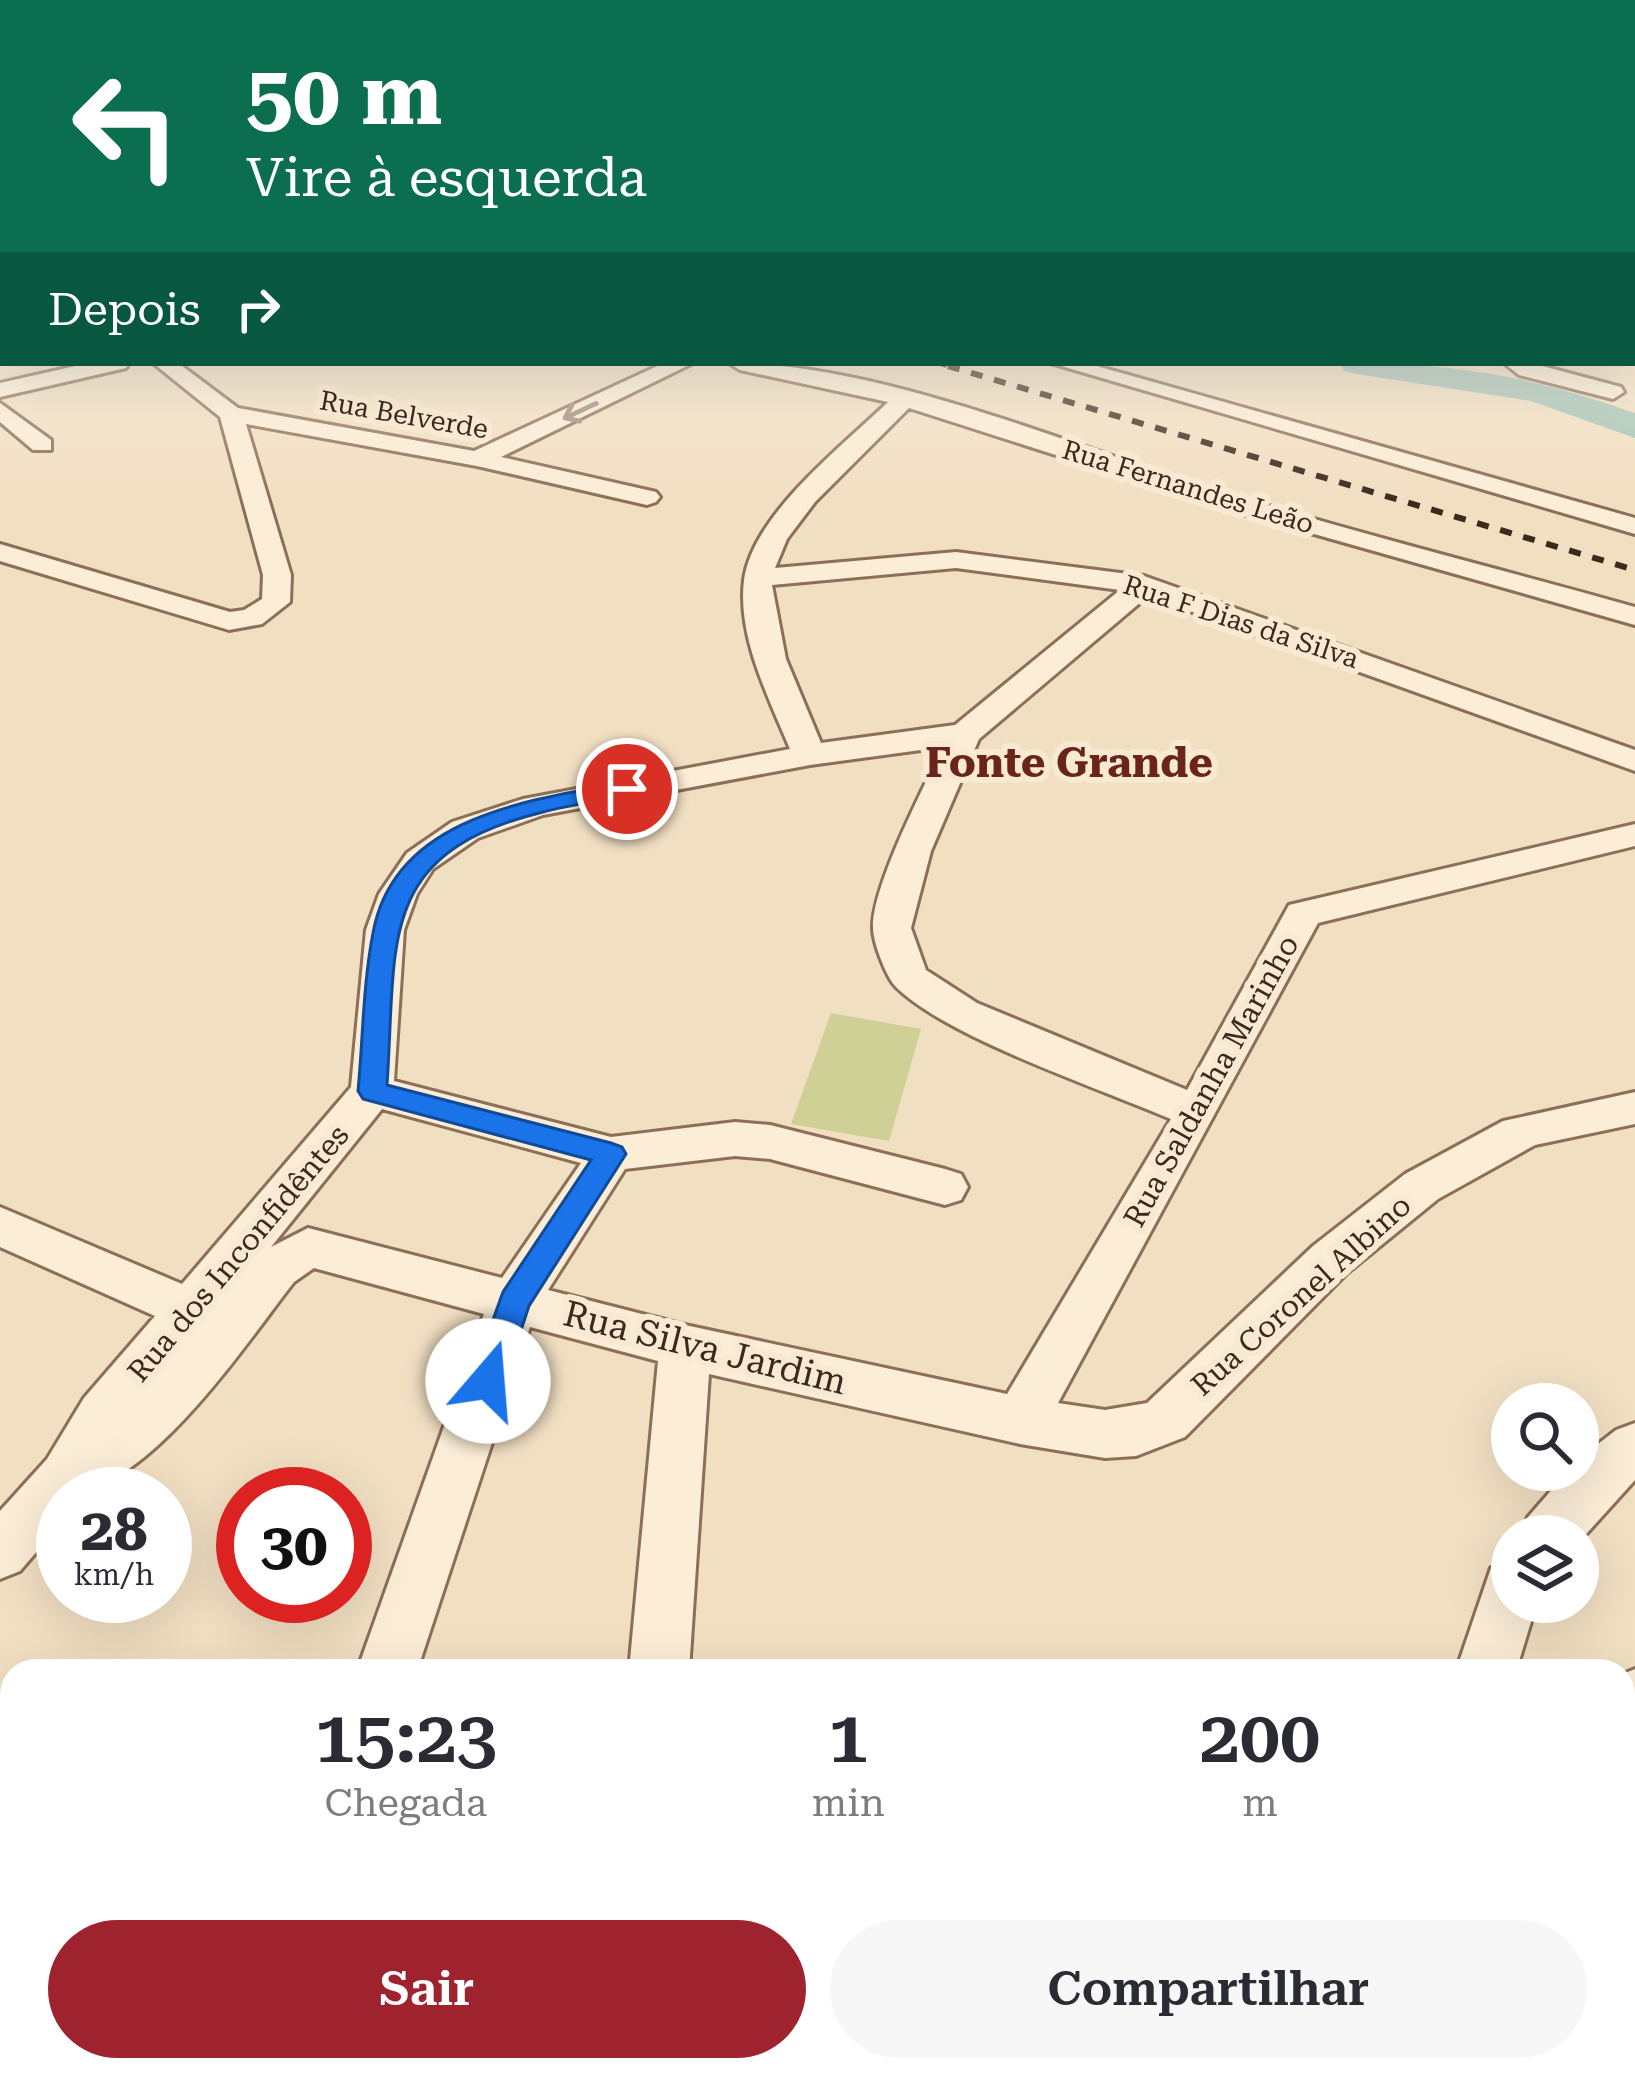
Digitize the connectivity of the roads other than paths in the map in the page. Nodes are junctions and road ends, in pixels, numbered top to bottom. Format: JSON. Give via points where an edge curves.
{"nodes":[{"id":1,"x":105,"y":366,"type":"edge"},
{"id":2,"x":168,"y":366,"type":"edge"},
{"id":3,"x":676,"y":366,"type":"edge"},
{"id":4,"x":754,"y":366,"type":"edge"},
{"id":5,"x":1073,"y":366,"type":"edge"},
{"id":6,"x":1520,"y":366,"type":"edge"},
{"id":7,"x":0,"y":390,"type":"edge"},
{"id":8,"x":1613,"y":392,"type":"dead end"},
{"id":9,"x":905,"y":399,"type":"junction"},
{"id":10,"x":0,"y":410,"type":"edge"},
{"id":11,"x":231,"y":414,"type":"junction"},
{"id":12,"x":42,"y":446,"type":"dead end"},
{"id":13,"x":477,"y":459,"type":"junction"},
{"id":14,"x":647,"y":497,"type":"dead end"},
{"id":15,"x":1635,"y":526,"type":"edge"},
{"id":16,"x":0,"y":552,"type":"edge"},
{"id":17,"x":760,"y":578,"type":"junction"},
{"id":18,"x":1144,"y":585,"type":"junction"},
{"id":19,"x":1635,"y":616,"type":"edge"},
{"id":20,"x":965,"y":734,"type":"junction"},
{"id":21,"x":810,"y":755,"type":"junction"},
{"id":22,"x":1635,"y":761,"type":"edge"},
{"id":23,"x":1635,"y":836,"type":"edge"},
{"id":24,"x":373,"y":1091,"type":"junction"},
{"id":25,"x":1635,"y":1108,"type":"edge"},
{"id":26,"x":1197,"y":1112,"type":"junction"},
{"id":27,"x":611,"y":1154,"type":"junction"},
{"id":28,"x":945,"y":1187,"type":"dead end"},
{"id":29,"x":0,"y":1226,"type":"edge"},
{"id":30,"x":514,"y":1301,"type":"junction"},
{"id":31,"x":192,"y":1310,"type":"junction"},
{"id":32,"x":685,"y":1347,"type":"junction"},
{"id":33,"x":1020,"y":1420,"type":"junction"},
{"id":34,"x":1105,"y":1434,"type":"joint"},
{"id":35,"x":1635,"y":1447,"type":"edge"},
{"id":36,"x":72,"y":1467,"type":"edge"},
{"id":37,"x":81,"y":1467,"type":"edge"},
{"id":38,"x":36,"y":1511,"type":"edge"},
{"id":39,"x":1566,"y":1515,"type":"edge"},
{"id":40,"x":0,"y":1552,"type":"edge"},
{"id":41,"x":1501,"y":1623,"type":"edge"},
{"id":42,"x":391,"y":1659,"type":"edge"},
{"id":43,"x":660,"y":1659,"type":"edge"},
{"id":44,"x":1490,"y":1659,"type":"edge"}],
"edges":[{"from":1,"to":7,"type":"street"},
{"from":2,"to":11,"type":"street","name":"Rua Belverde"},
{"from":3,"to":13,"type":"street","one_way":true},
{"from":4,"to":9,"type":"street","name":"Rua Fernandes Leão"},
{"from":5,"to":15,"type":"street"},
{"from":6,"to":8,"type":"street"},
{"from":9,"to":17,"type":"street","via":[[803,501],[763,558]]},
{"from":9,"to":19,"type":"street","name":"Rua Fernandes Leão","via":[[1224,501]]},
{"from":10,"to":12,"type":"street"},
{"from":11,"to":13,"type":"street","name":"Rua Belverde"},
{"from":11,"to":16,"type":"street","via":[[277,575],[276,602],[251,618],[229,621]]},
{"from":13,"to":14,"type":"street","name":"Rua Belverde"},
{"from":17,"to":18,"type":"street","name":"Rua F Dias da Silva","via":[[956,560]]},
{"from":17,"to":21,"type":"street","via":[[771,663]]},
{"from":18,"to":20,"type":"street"},
{"from":18,"to":22,"type":"street","name":"Rua F Dias da Silva"},
{"from":20,"to":21,"type":"street"},
{"from":20,"to":26,"type":"street","via":[[914,851],[892,928],[909,977],[962,1012]]},
{"from":21,"to":24,"type":"street","via":[[536,806],[466,830],[420,861],[386,930]]},
{"from":23,"to":26,"type":"street","name":"Rua Saldanha Marinho","via":[[1303,914]]},
{"from":24,"to":27,"type":"street"},
{"from":24,"to":31,"type":"street","name":"Rua dos Inconfidêntes"},
{"from":25,"to":34,"type":"street","name":"Rua Coronel Albino","via":[[1520,1132],[1415,1190],[1166,1420]]},
{"from":26,"to":33,"type":"street","name":"Rua Saldanha Marinho"},
{"from":27,"to":28,"type":"street","via":[[735,1138]]},
{"from":27,"to":30,"type":"street"},
{"from":29,"to":31,"type":"street"},
{"from":30,"to":32,"type":"street","name":"Rua Silva Jardim"},
{"from":30,"to":37,"type":"street","name":"Rua Silva Jardim","via":[[308,1247],[277,1268],[153,1420]]},
{"from":30,"to":42,"type":"street"},
{"from":31,"to":36,"type":"street","name":"Rua dos Inconfidêntes","via":[[104,1415]]},
{"from":32,"to":33,"type":"street","name":"Rua Silva Jardim"},
{"from":32,"to":43,"type":"street"},
{"from":33,"to":34,"type":"street","name":"Rua Silva Jardim"},
{"from":35,"to":39,"type":"street"},
{"from":38,"to":40,"type":"street","name":"Rua dos Inconfidêntes"},
{"from":41,"to":44,"type":"street"}]}
